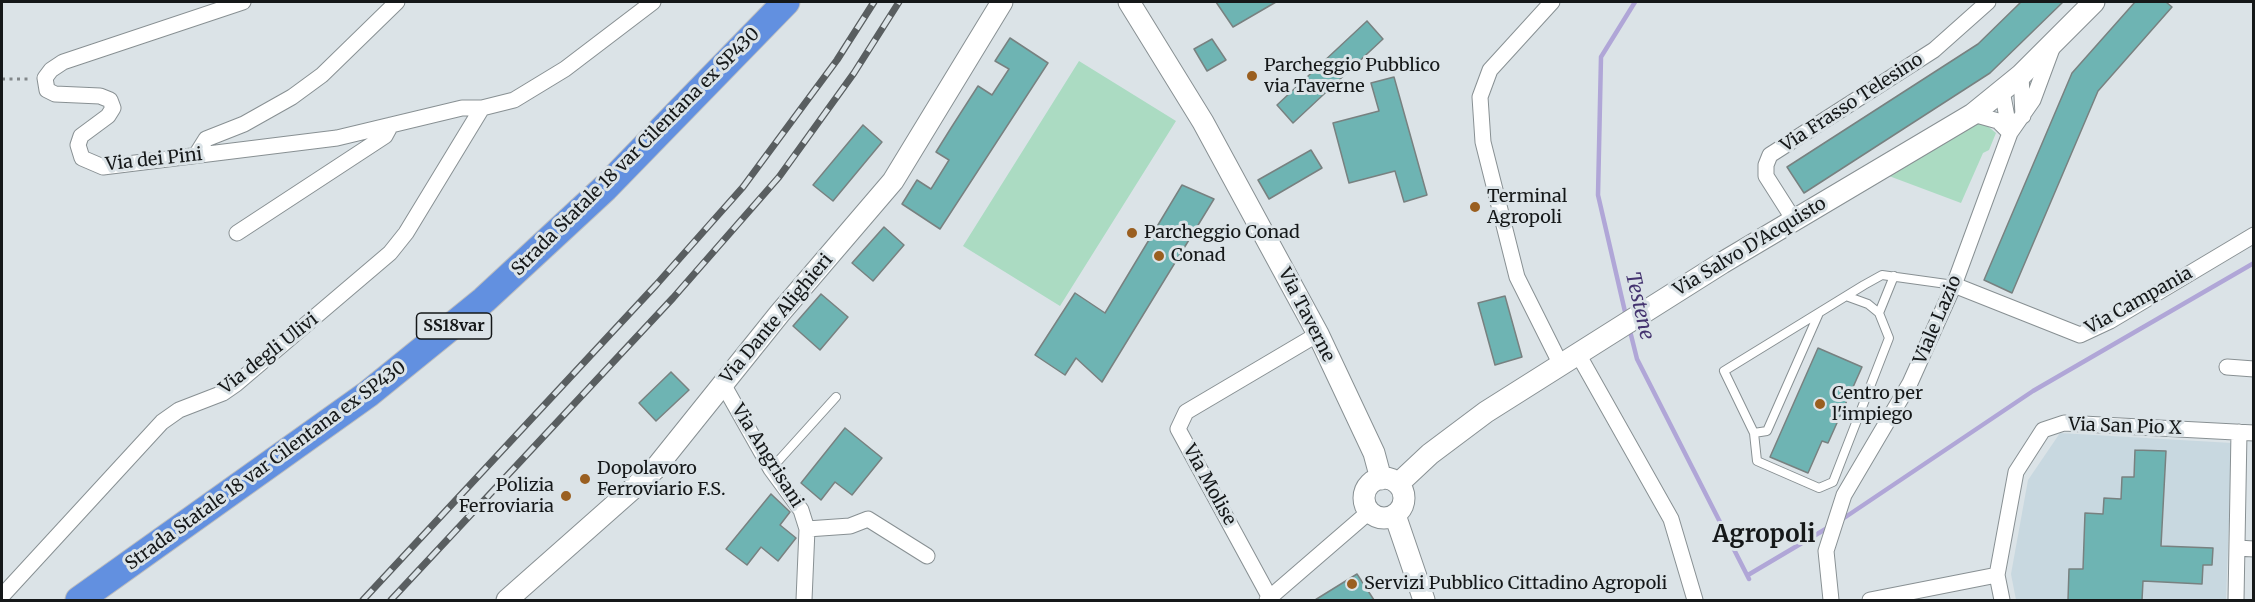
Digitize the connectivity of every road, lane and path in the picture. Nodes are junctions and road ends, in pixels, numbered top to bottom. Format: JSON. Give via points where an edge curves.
{"nodes":[{"id":1,"x":243,"y":2,"type":"edge"},
{"id":2,"x":397,"y":2,"type":"edge"},
{"id":3,"x":786,"y":2,"type":"edge"},
{"id":4,"x":1002,"y":2,"type":"edge"},
{"id":5,"x":1129,"y":2,"type":"edge"},
{"id":6,"x":1552,"y":2,"type":"edge"},
{"id":7,"x":1988,"y":2,"type":"edge"},
{"id":8,"x":2094,"y":2,"type":"edge"},
{"id":9,"x":645,"y":4,"type":"edge"},
{"id":10,"x":2054,"y":43,"type":"junction"},
{"id":11,"x":2021,"y":75,"type":"junction"},
{"id":12,"x":45,"y":78,"type":"junction"},
{"id":13,"x":2,"y":80,"type":"edge"},
{"id":14,"x":2002,"y":91,"type":"junction"},
{"id":15,"x":482,"y":108,"type":"junction"},
{"id":16,"x":1973,"y":114,"type":"junction"},
{"id":17,"x":2023,"y":116,"type":"junction"},
{"id":18,"x":391,"y":125,"type":"junction"},
{"id":19,"x":2010,"y":133,"type":"junction"},
{"id":20,"x":196,"y":156,"type":"junction"},
{"id":21,"x":1794,"y":220,"type":"junction"},
{"id":22,"x":237,"y":232,"type":"dead end"},
{"id":23,"x":2253,"y":235,"type":"edge"},
{"id":24,"x":1894,"y":276,"type":"junction"},
{"id":25,"x":1954,"y":285,"type":"junction"},
{"id":26,"x":1846,"y":296,"type":"junction"},
{"id":27,"x":1819,"y":312,"type":"junction"},
{"id":28,"x":1879,"y":313,"type":"junction"},
{"id":29,"x":1318,"y":334,"type":"junction"},
{"id":30,"x":1574,"y":357,"type":"junction"},
{"id":31,"x":2227,"y":367,"type":"dead end"},
{"id":32,"x":2253,"y":369,"type":"edge"},
{"id":33,"x":723,"y":384,"type":"junction"},
{"id":34,"x":836,"y":397,"type":"dead end"},
{"id":35,"x":1754,"y":433,"type":"junction"},
{"id":36,"x":2246,"y":433,"type":"edge"},
{"id":37,"x":771,"y":470,"type":"junction"},
{"id":38,"x":1390,"y":481,"type":"junction"},
{"id":39,"x":2246,"y":490,"type":"edge"},
{"id":40,"x":1370,"y":511,"type":"junction"},
{"id":41,"x":1395,"y":515,"type":"junction"},
{"id":42,"x":807,"y":529,"type":"junction"},
{"id":43,"x":2237,"y":548,"type":"junction"},
{"id":44,"x":2253,"y":549,"type":"edge"},
{"id":45,"x":927,"y":556,"type":"dead end"},
{"id":46,"x":1997,"y":575,"type":"junction"},
{"id":47,"x":2,"y":596,"type":"edge"},
{"id":48,"x":1269,"y":599,"type":"edge"},
{"id":49,"x":79,"y":600,"type":"edge"},
{"id":50,"x":507,"y":600,"type":"edge"},
{"id":51,"x":804,"y":600,"type":"edge"},
{"id":52,"x":1425,"y":600,"type":"edge"},
{"id":53,"x":1695,"y":600,"type":"edge"},
{"id":54,"x":1831,"y":600,"type":"edge"},
{"id":55,"x":1870,"y":600,"type":"edge"},
{"id":56,"x":2002,"y":600,"type":"edge"},
{"id":57,"x":2236,"y":600,"type":"edge"}],
"edges":[{"from":1,"to":12,"type":"street","via":[[63,62]]},
{"from":2,"to":20,"type":"street","via":[[322,75],[292,98],[206,139]]},
{"from":3,"to":49,"type":"highway","name":"Strada Statale 18 var Cilentana ex SP430","number":"SS18var","via":[[605,188],[484,300],[368,394]]},
{"from":4,"to":33,"type":"street","name":"Via Dante Alighieri","via":[[892,182]]},
{"from":5,"to":29,"type":"street","name":"Via Taverne","via":[[1203,122]]},
{"from":6,"to":30,"type":"street","via":[[1490,70],[1480,97],[1483,142],[1517,277]]},
{"from":7,"to":21,"type":"street","name":"Via Frasso Telesino","via":[[1934,50],[1770,154],[1766,176]]},
{"from":8,"to":10,"type":"street","name":"Via Salvo D'Acquisto"},
{"from":9,"to":15,"type":"street","name":"Via dei Pini","via":[[565,69],[514,100]]},
{"from":10,"to":11,"type":"street","name":"Via Salvo D'Acquisto"},
{"from":10,"to":17,"type":"street","name":"Viale Lazio"},
{"from":11,"to":14,"type":"street","name":"Via Salvo D'Acquisto"},
{"from":11,"to":17,"type":"street"},
{"from":12,"to":13,"type":"path"},
{"from":12,"to":20,"type":"street","name":"Via dei Pini","via":[[47,90],[56,94],[110,100],[113,108],[108,116],[81,136],[78,145],[82,158],[90,164],[103,167]]},
{"from":14,"to":16,"type":"street","name":"Via Salvo D'Acquisto"},
{"from":14,"to":19,"type":"street"},
{"from":15,"to":18,"type":"street","name":"Via dei Pini","via":[[462,108]]},
{"from":15,"to":47,"type":"street","name":"Via degli Ulivi","via":[[390,253],[236,384],[162,422]]},
{"from":16,"to":19,"type":"street","via":[[1998,122]]},
{"from":16,"to":21,"type":"street","name":"Via Salvo D'Acquisto"},
{"from":17,"to":19,"type":"street","name":"Viale Lazio"},
{"from":18,"to":20,"type":"street","name":"Via dei Pini","via":[[337,138]]},
{"from":18,"to":22,"type":"street","via":[[385,136]]},
{"from":19,"to":25,"type":"street","name":"Viale Lazio"},
{"from":21,"to":30,"type":"street","name":"Via Salvo D'Acquisto"},
{"from":23,"to":25,"type":"street","name":"Via Campania","via":[[2080,335]]},
{"from":24,"to":25,"type":"lane"},
{"from":24,"to":26,"type":"lane","via":[[1882,275]]},
{"from":24,"to":28,"type":"lane"},
{"from":25,"to":54,"type":"street","name":"Viale Lazio","via":[[1910,383],[1844,495],[1826,551]]},
{"from":26,"to":27,"type":"lane"},
{"from":26,"to":28,"type":"lane"},
{"from":27,"to":35,"type":"lane","via":[[1767,431]]},
{"from":27,"to":35,"type":"lane","via":[[1724,370]]},
{"from":28,"to":35,"type":"lane","via":[[1889,338],[1833,482],[1819,488],[1757,462]]},
{"from":29,"to":38,"type":"street","name":"Via Taverne"},
{"from":29,"to":48,"type":"street","name":"Via Molise","via":[[1186,412],[1178,429]]},
{"from":30,"to":38,"type":"street","name":"Via Salvo D'Acquisto","via":[[1486,412]]},
{"from":30,"to":53,"type":"street","via":[[1671,519]]},
{"from":31,"to":32,"type":"street"},
{"from":33,"to":37,"type":"street","name":"Via Angrisani"},
{"from":33,"to":50,"type":"street","name":"Via Dante Alighieri","via":[[654,470]]},
{"from":34,"to":37,"type":"lane"},
{"from":36,"to":39,"type":"street"},
{"from":36,"to":46,"type":"street","name":"Via San Pio X","via":[[2064,423],[2043,430],[2016,472]]},
{"from":37,"to":42,"type":"street","name":"Via Angrisani","via":[[801,510]]},
{"from":38,"to":40,"type":"street","via":[[1367,489],[1365,500]]},
{"from":38,"to":41,"type":"street","via":[[1404,500]]},
{"from":39,"to":43,"type":"street"},
{"from":40,"to":41,"type":"street","via":[[1379,517]]},
{"from":40,"to":48,"type":"street"},
{"from":41,"to":52,"type":"street"},
{"from":42,"to":45,"type":"street","via":[[839,527],[868,519]]},
{"from":42,"to":51,"type":"street","name":"Via Angrisani"},
{"from":43,"to":44,"type":"street"},
{"from":43,"to":57,"type":"street"},
{"from":46,"to":55,"type":"street"},
{"from":46,"to":56,"type":"street"}]}
